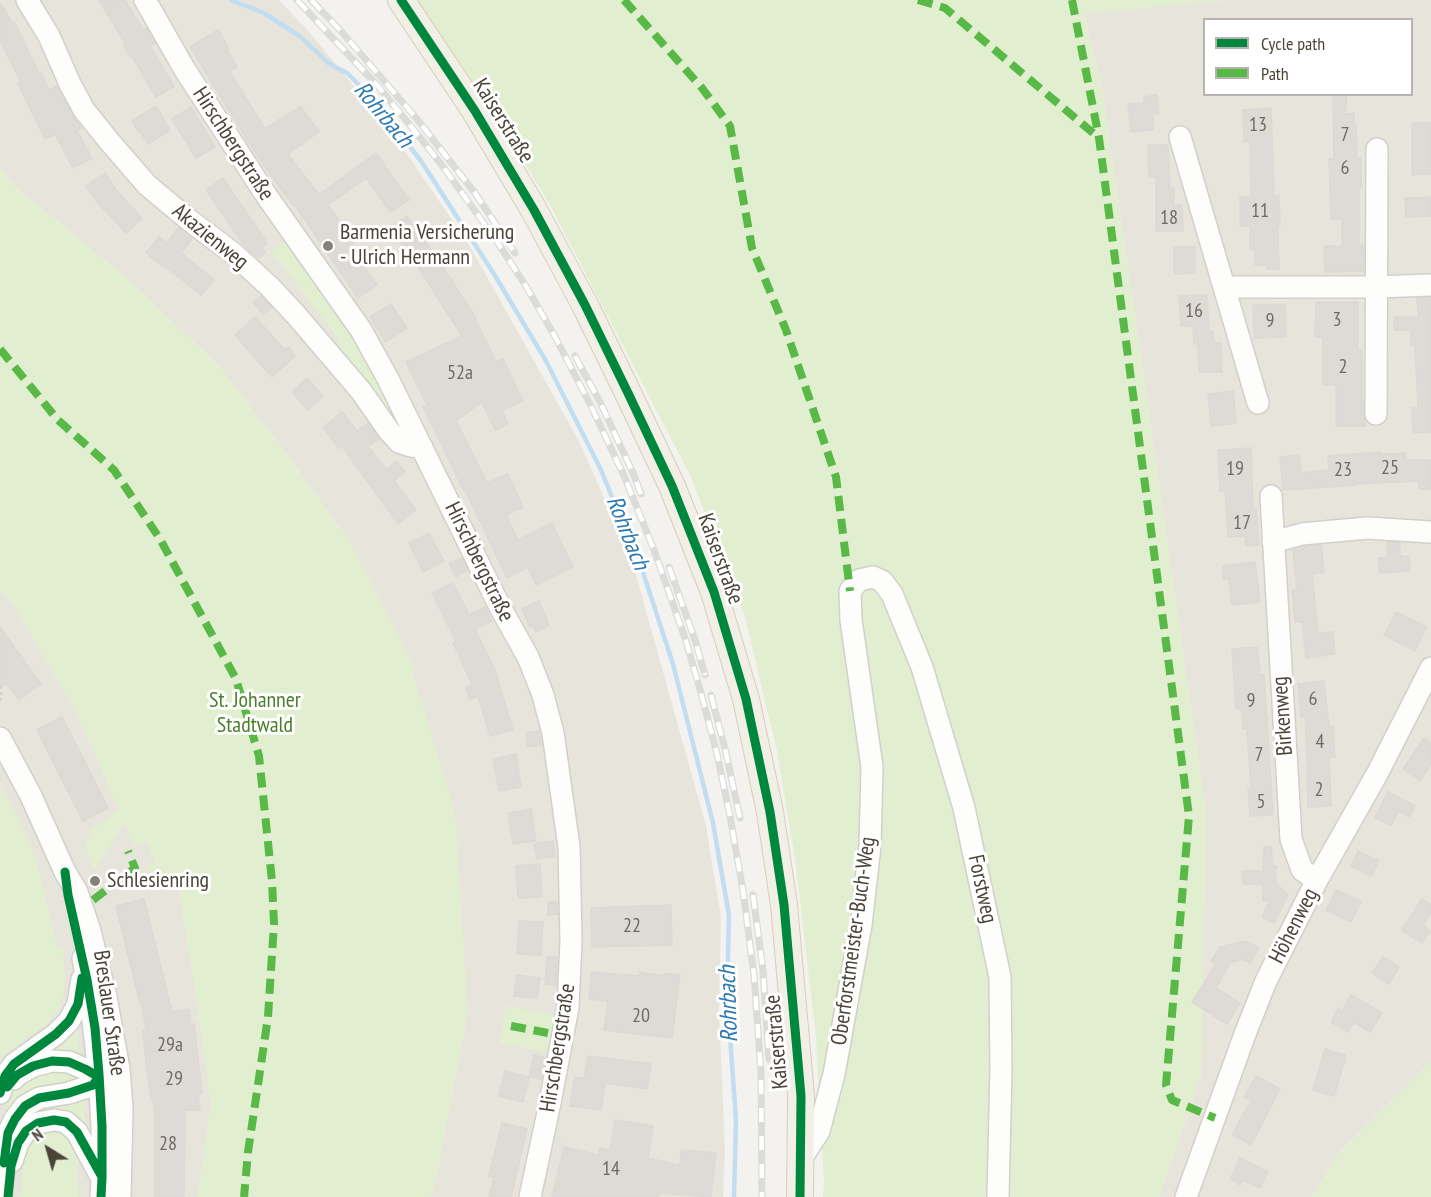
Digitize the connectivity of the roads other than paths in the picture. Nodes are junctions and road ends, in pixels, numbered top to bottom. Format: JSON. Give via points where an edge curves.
{"nodes":[{"id":1,"x":27,"y":0,"type":"edge"},
{"id":2,"x":145,"y":0,"type":"edge"},
{"id":3,"x":401,"y":0,"type":"edge"},
{"id":4,"x":1179,"y":137,"type":"dead end"},
{"id":5,"x":1377,"y":149,"type":"dead end"},
{"id":6,"x":1431,"y":285,"type":"edge"},
{"id":7,"x":1224,"y":287,"type":"junction"},
{"id":8,"x":1376,"y":287,"type":"junction"},
{"id":9,"x":1258,"y":403,"type":"dead end"},
{"id":10,"x":1376,"y":414,"type":"dead end"},
{"id":11,"x":422,"y":447,"type":"junction"},
{"id":12,"x":1271,"y":496,"type":"dead end"},
{"id":13,"x":1431,"y":532,"type":"edge"},
{"id":14,"x":1273,"y":542,"type":"junction"},
{"id":15,"x":892,"y":594,"type":"joint"},
{"id":16,"x":1431,"y":668,"type":"edge"},
{"id":17,"x":0,"y":738,"type":"edge"},
{"id":18,"x":65,"y":872,"type":"junction"},
{"id":19,"x":1317,"y":880,"type":"junction"},
{"id":20,"x":81,"y":951,"type":"junction"},
{"id":21,"x":116,"y":1047,"type":"junction"},
{"id":22,"x":99,"y":1077,"type":"junction"},
{"id":23,"x":0,"y":1094,"type":"edge"},
{"id":24,"x":121,"y":1127,"type":"junction"},
{"id":25,"x":801,"y":1159,"type":"junction"},
{"id":26,"x":101,"y":1188,"type":"edge"},
{"id":27,"x":1,"y":1197,"type":"edge"},
{"id":28,"x":8,"y":1197,"type":"edge"},
{"id":29,"x":120,"y":1197,"type":"edge"},
{"id":30,"x":530,"y":1197,"type":"edge"},
{"id":31,"x":800,"y":1197,"type":"edge"},
{"id":32,"x":998,"y":1197,"type":"edge"},
{"id":33,"x":1186,"y":1197,"type":"edge"}],
"edges":[{"from":1,"to":11,"type":"street","name":"Akazienweg","via":[[84,110],[109,141],[147,184],[270,287],[399,441]]},
{"from":2,"to":11,"type":"street","name":"Hirschbergstraße","via":[[259,186],[361,330]]},
{"from":3,"to":25,"type":"main road","name":"Kaiserstraße","via":[[475,111],[585,305],[672,486],[714,592],[746,699],[784,905],[801,1096]]},
{"from":4,"to":7,"type":"street"},
{"from":5,"to":8,"type":"street"},
{"from":6,"to":8,"type":"street"},
{"from":7,"to":8,"type":"street"},
{"from":7,"to":9,"type":"street"},
{"from":8,"to":10,"type":"street"},
{"from":11,"to":30,"type":"street","name":"Hirschbergstraße","via":[[528,657],[546,704],[560,779],[569,847],[568,1007]]},
{"from":12,"to":14,"type":"street","name":"Birkenweg"},
{"from":13,"to":14,"type":"street","via":[[1367,528],[1302,534]]},
{"from":14,"to":19,"type":"street","name":"Birkenweg","via":[[1291,839],[1302,870]]},
{"from":15,"to":25,"type":"street","name":"Oberforstmeister-Buch-Weg","via":[[882,581],[873,577],[859,580],[850,591],[872,767],[870,846],[861,924],[834,1074],[819,1131]]},
{"from":15,"to":32,"type":"street","name":"Forstweg","via":[[922,667],[964,808],[1000,977]]},
{"from":16,"to":19,"type":"street","name":"Höhenweg"},
{"from":17,"to":18,"type":"street","name":"Breslauer Straße"},
{"from":18,"to":20,"type":"street","name":"Breslauer Straße"},
{"from":18,"to":21,"type":"street","name":"Breslauer Straße","via":[[77,892],[90,931]]},
{"from":19,"to":33,"type":"street","name":"Höhenweg","via":[[1266,981]]},
{"from":20,"to":22,"type":"street","name":"Breslauer Straße"},
{"from":20,"to":23,"type":"street","via":[[80,997],[69,1022],[14,1064],[4,1076]]},
{"from":21,"to":22,"type":"street","name":"Breslauer Straße","via":[[107,1070]]},
{"from":21,"to":24,"type":"street","name":"Breslauer Straße"},
{"from":22,"to":23,"type":"street","via":[[69,1062],[52,1061],[17,1075]]},
{"from":22,"to":24,"type":"street","name":"Breslauer Straße","via":[[108,1088]]},
{"from":22,"to":26,"type":"street","name":"Breslauer Straße"},
{"from":22,"to":27,"type":"street","via":[[93,1085],[39,1098],[25,1106],[8,1133]]},
{"from":24,"to":29,"type":"street","name":"Breslauer Straße"},
{"from":25,"to":31,"type":"main road","name":"Kaiserstraße"},
{"from":26,"to":28,"type":"street","via":[[77,1132],[66,1122],[54,1120],[38,1123],[18,1143]]}]}
